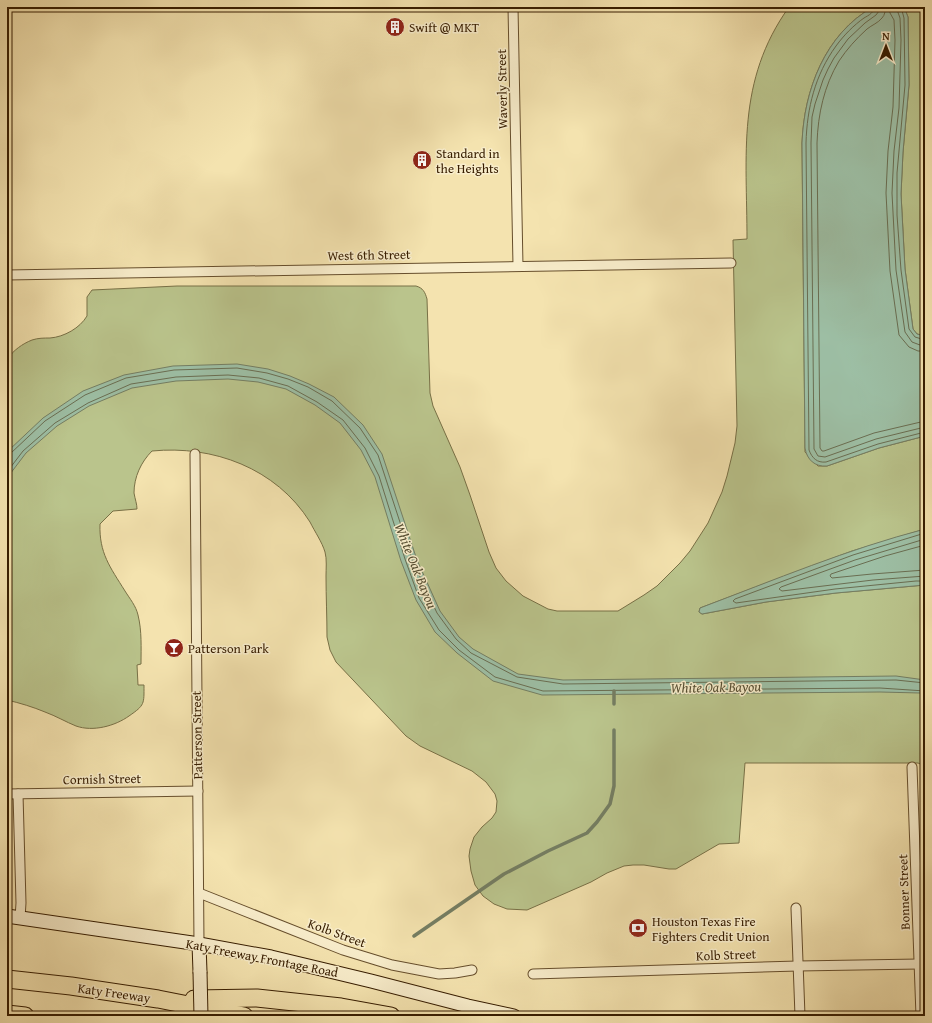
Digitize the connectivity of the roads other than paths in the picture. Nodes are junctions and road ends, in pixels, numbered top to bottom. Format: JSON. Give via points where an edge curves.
{"nodes":[{"id":1,"x":513,"y":7,"type":"edge"},
{"id":2,"x":731,"y":263,"type":"dead end"},
{"id":3,"x":518,"y":266,"type":"junction"},
{"id":4,"x":7,"y":275,"type":"edge"},
{"id":5,"x":195,"y":454,"type":"dead end"},
{"id":6,"x":912,"y":767,"type":"dead end"},
{"id":7,"x":198,"y":791,"type":"junction"},
{"id":8,"x":7,"y":794,"type":"edge"},
{"id":9,"x":18,"y":794,"type":"junction"},
{"id":10,"x":199,"y":893,"type":"junction"},
{"id":11,"x":796,"y":908,"type":"dead end"},
{"id":12,"x":7,"y":916,"type":"edge"},
{"id":13,"x":20,"y":918,"type":"junction"},
{"id":14,"x":199,"y":944,"type":"junction"},
{"id":15,"x":919,"y":964,"type":"junction"},
{"id":16,"x":798,"y":966,"type":"junction"},
{"id":17,"x":472,"y":970,"type":"dead end"},
{"id":18,"x":533,"y":974,"type":"dead end"},
{"id":19,"x":7,"y":979,"type":"edge"},
{"id":20,"x":158,"y":999,"type":"junction"},
{"id":21,"x":7,"y":1014,"type":"edge"},
{"id":22,"x":25,"y":1016,"type":"edge"},
{"id":23,"x":201,"y":1016,"type":"edge"},
{"id":24,"x":244,"y":1016,"type":"edge"},
{"id":25,"x":391,"y":1016,"type":"edge"},
{"id":26,"x":514,"y":1016,"type":"edge"},
{"id":27,"x":800,"y":1016,"type":"edge"},
{"id":28,"x":921,"y":1016,"type":"edge"}],
"edges":[{"from":1,"to":3,"type":"street","name":"Waverly Street"},
{"from":2,"to":3,"type":"street","name":"West 6th Street"},
{"from":3,"to":4,"type":"street","name":"West 6th Street"},
{"from":5,"to":7,"type":"street","name":"Patterson Street"},
{"from":6,"to":15,"type":"street","name":"Bonner Street"},
{"from":7,"to":9,"type":"street","name":"Cornish Street"},
{"from":7,"to":10,"type":"street","name":"Patterson Street"},
{"from":8,"to":9,"type":"street","name":"Cornish Street"},
{"from":9,"to":13,"type":"street"},
{"from":10,"to":14,"type":"street","name":"Patterson Street"},
{"from":10,"to":17,"type":"street","name":"Kolb Street","via":[[343,950],[392,965],[439,974]]},
{"from":11,"to":16,"type":"street"},
{"from":12,"to":13,"type":"main road","name":"Katy Freeway Frontage Road"},
{"from":13,"to":14,"type":"main road","name":"Katy Freeway Frontage Road"},
{"from":14,"to":23,"type":"main road","name":"Patterson Street","bridge":true},
{"from":14,"to":26,"type":"main road","name":"Katy Freeway Frontage Road","via":[[371,980]]},
{"from":15,"to":16,"type":"street","name":"Kolb Street"},
{"from":15,"to":28,"type":"street","name":"Bonner Street"},
{"from":16,"to":18,"type":"street","name":"Kolb Street"},
{"from":16,"to":27,"type":"street"},
{"from":19,"to":20,"type":"highway","name":"Katy Freeway"},
{"from":20,"to":24,"type":"highway","name":"Katy Freeway"},
{"from":20,"to":25,"type":"highway","via":[[257,998],[341,1007]]},
{"from":21,"to":22,"type":"highway"}]}
